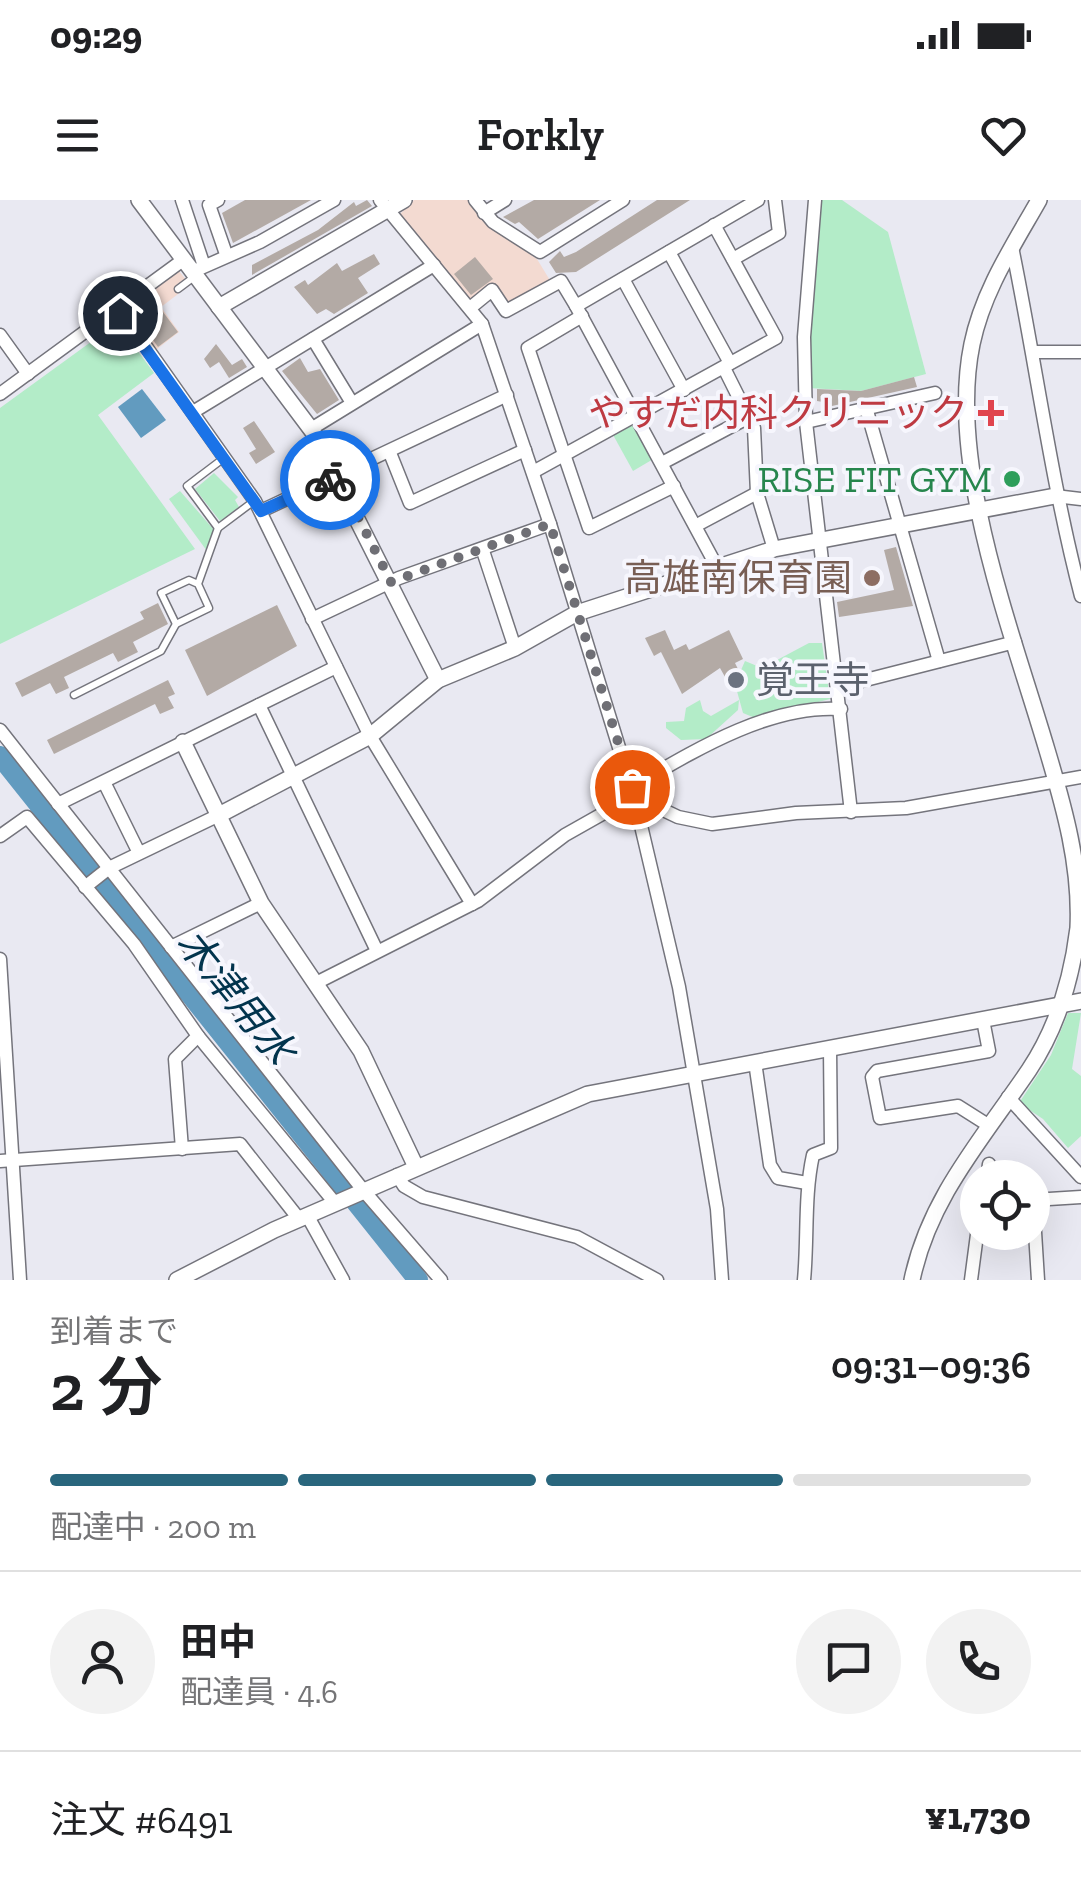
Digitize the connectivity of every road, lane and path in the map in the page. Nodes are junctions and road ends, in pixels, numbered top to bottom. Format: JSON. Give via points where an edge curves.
{"nodes":[{"id":1,"x":139,"y":200,"type":"edge"},
{"id":2,"x":182,"y":200,"type":"edge"},
{"id":3,"x":218,"y":200,"type":"edge"},
{"id":4,"x":334,"y":200,"type":"edge"},
{"id":5,"x":404,"y":200,"type":"edge"},
{"id":6,"x":475,"y":200,"type":"edge"},
{"id":7,"x":505,"y":200,"type":"edge"},
{"id":8,"x":623,"y":200,"type":"edge"},
{"id":9,"x":758,"y":200,"type":"edge"},
{"id":10,"x":776,"y":200,"type":"edge"},
{"id":11,"x":815,"y":200,"type":"edge"},
{"id":12,"x":1040,"y":200,"type":"edge"},
{"id":13,"x":385,"y":205,"type":"edge"},
{"id":14,"x":484,"y":213,"type":"junction"},
{"id":15,"x":714,"y":226,"type":"junction"},
{"id":16,"x":1012,"y":247,"type":"junction"},
{"id":17,"x":669,"y":252,"type":"junction"},
{"id":18,"x":226,"y":254,"type":"junction"},
{"id":19,"x":733,"y":260,"type":"junction"},
{"id":20,"x":434,"y":265,"type":"junction"},
{"id":21,"x":193,"y":268,"type":"junction"},
{"id":22,"x":623,"y":280,"type":"junction"},
{"id":23,"x":178,"y":289,"type":"dead end"},
{"id":24,"x":218,"y":306,"type":"junction"},
{"id":25,"x":118,"y":307,"type":"junction"},
{"id":26,"x":470,"y":308,"type":"junction"},
{"id":27,"x":579,"y":311,"type":"junction"},
{"id":28,"x":482,"y":324,"type":"junction"},
{"id":29,"x":0,"y":335,"type":"edge"},
{"id":30,"x":313,"y":339,"type":"junction"},
{"id":31,"x":1033,"y":352,"type":"junction"},
{"id":32,"x":1081,"y":352,"type":"edge"},
{"id":33,"x":727,"y":366,"type":"junction"},
{"id":34,"x":267,"y":368,"type":"junction"},
{"id":35,"x":28,"y":374,"type":"junction"},
{"id":36,"x":684,"y":390,"type":"junction"},
{"id":37,"x":935,"y":393,"type":"dead end"},
{"id":38,"x":0,"y":394,"type":"edge"},
{"id":39,"x":507,"y":396,"type":"junction"},
{"id":40,"x":352,"y":404,"type":"junction"},
{"id":41,"x":867,"y":411,"type":"junction"},
{"id":42,"x":193,"y":412,"type":"junction"},
{"id":43,"x":637,"y":416,"type":"junction"},
{"id":44,"x":749,"y":417,"type":"junction"},
{"id":45,"x":806,"y":422,"type":"junction"},
{"id":46,"x":312,"y":430,"type":"junction"},
{"id":47,"x":525,"y":450,"type":"junction"},
{"id":48,"x":390,"y":453,"type":"junction"},
{"id":49,"x":226,"y":457,"type":"junction"},
{"id":50,"x":564,"y":457,"type":"junction"},
{"id":51,"x":662,"y":463,"type":"junction"},
{"id":52,"x":533,"y":472,"type":"junction"},
{"id":53,"x":338,"y":477,"type":"junction"},
{"id":54,"x":674,"y":486,"type":"junction"},
{"id":55,"x":757,"y":493,"type":"junction"},
{"id":56,"x":1055,"y":496,"type":"junction"},
{"id":57,"x":1081,"y":499,"type":"edge"},
{"id":58,"x":258,"y":506,"type":"junction"},
{"id":59,"x":979,"y":508,"type":"junction"},
{"id":60,"x":550,"y":524,"type":"junction"},
{"id":61,"x":898,"y":524,"type":"junction"},
{"id":62,"x":697,"y":525,"type":"junction"},
{"id":63,"x":218,"y":528,"type":"junction"},
{"id":64,"x":820,"y":540,"type":"junction"},
{"id":65,"x":774,"y":549,"type":"junction"},
{"id":66,"x":483,"y":551,"type":"junction"},
{"id":67,"x":718,"y":567,"type":"junction"},
{"id":68,"x":391,"y":582,"type":"junction"},
{"id":69,"x":198,"y":584,"type":"junction"},
{"id":70,"x":1081,"y":596,"type":"edge"},
{"id":71,"x":577,"y":613,"type":"junction"},
{"id":72,"x":312,"y":618,"type":"junction"},
{"id":73,"x":176,"y":624,"type":"junction"},
{"id":74,"x":1015,"y":642,"type":"junction"},
{"id":75,"x":515,"y":648,"type":"junction"},
{"id":76,"x":939,"y":661,"type":"junction"},
{"id":77,"x":336,"y":667,"type":"junction"},
{"id":78,"x":438,"y":680,"type":"junction"},
{"id":79,"x":838,"y":687,"type":"junction"},
{"id":80,"x":74,"y":695,"type":"dead end"},
{"id":81,"x":259,"y":705,"type":"junction"},
{"id":82,"x":841,"y":709,"type":"junction"},
{"id":83,"x":0,"y":730,"type":"edge"},
{"id":84,"x":370,"y":736,"type":"junction"},
{"id":85,"x":183,"y":742,"type":"junction"},
{"id":86,"x":1081,"y":777,"type":"edge"},
{"id":87,"x":294,"y":778,"type":"junction"},
{"id":88,"x":1056,"y":780,"type":"junction"},
{"id":89,"x":104,"y":782,"type":"junction"},
{"id":90,"x":633,"y":792,"type":"junction"},
{"id":91,"x":58,"y":804,"type":"junction"},
{"id":92,"x":851,"y":812,"type":"junction"},
{"id":93,"x":219,"y":815,"type":"junction"},
{"id":94,"x":0,"y":836,"type":"edge"},
{"id":95,"x":140,"y":853,"type":"junction"},
{"id":96,"x":109,"y":868,"type":"junction"},
{"id":97,"x":85,"y":887,"type":"junction"},
{"id":98,"x":261,"y":904,"type":"junction"},
{"id":99,"x":472,"y":904,"type":"junction"},
{"id":100,"x":171,"y":947,"type":"junction"},
{"id":101,"x":378,"y":952,"type":"junction"},
{"id":102,"x":0,"y":959,"type":"edge"},
{"id":103,"x":316,"y":983,"type":"junction"},
{"id":104,"x":1081,"y":1001,"type":"edge"},
{"id":105,"x":2,"y":1002,"type":"edge"},
{"id":106,"x":1061,"y":1005,"type":"junction"},
{"id":107,"x":983,"y":1020,"type":"junction"},
{"id":108,"x":198,"y":1036,"type":"junction"},
{"id":109,"x":830,"y":1048,"type":"junction"},
{"id":110,"x":755,"y":1062,"type":"junction"},
{"id":111,"x":691,"y":1073,"type":"junction"},
{"id":112,"x":1008,"y":1097,"type":"junction"},
{"id":113,"x":988,"y":1125,"type":"junction"},
{"id":114,"x":182,"y":1149,"type":"junction"},
{"id":115,"x":6,"y":1160,"type":"edge"},
{"id":116,"x":416,"y":1167,"type":"junction"},
{"id":117,"x":397,"y":1176,"type":"junction"},
{"id":118,"x":1081,"y":1177,"type":"edge"},
{"id":119,"x":807,"y":1183,"type":"junction"},
{"id":120,"x":363,"y":1190,"type":"junction"},
{"id":121,"x":1081,"y":1198,"type":"edge"},
{"id":122,"x":338,"y":1202,"type":"junction"},
{"id":123,"x":303,"y":1217,"type":"junction"},
{"id":124,"x":975,"y":1250,"type":"edge"},
{"id":125,"x":202,"y":1273,"type":"edge"},
{"id":126,"x":20,"y":1280,"type":"edge"},
{"id":127,"x":177,"y":1280,"type":"edge"},
{"id":128,"x":343,"y":1280,"type":"edge"},
{"id":129,"x":441,"y":1280,"type":"edge"},
{"id":130,"x":657,"y":1280,"type":"edge"},
{"id":131,"x":722,"y":1280,"type":"edge"},
{"id":132,"x":804,"y":1280,"type":"edge"},
{"id":133,"x":912,"y":1280,"type":"edge"},
{"id":134,"x":971,"y":1280,"type":"edge"},
{"id":135,"x":1038,"y":1280,"type":"edge"}],
"edges":[{"from":1,"to":21,"type":"street"},
{"from":2,"to":21,"type":"street"},
{"from":3,"to":18,"type":"street","via":[[209,205]]},
{"from":4,"to":18,"type":"street"},
{"from":5,"to":13,"type":"street"},
{"from":6,"to":14,"type":"street"},
{"from":7,"to":14,"type":"street"},
{"from":8,"to":14,"type":"street","via":[[540,252]]},
{"from":9,"to":15,"type":"street"},
{"from":10,"to":19,"type":"street","via":[[779,233]]},
{"from":11,"to":45,"type":"street","via":[[804,337]]},
{"from":12,"to":16,"type":"street"},
{"from":13,"to":20,"type":"street"},
{"from":13,"to":24,"type":"street"},
{"from":15,"to":17,"type":"street"},
{"from":15,"to":19,"type":"street"},
{"from":16,"to":31,"type":"street"},
{"from":16,"to":59,"type":"street","via":[[982,310],[967,378],[964,426]]},
{"from":17,"to":22,"type":"street"},
{"from":17,"to":33,"type":"street"},
{"from":18,"to":21,"type":"street"},
{"from":19,"to":33,"type":"street","via":[[776,338]]},
{"from":20,"to":26,"type":"street"},
{"from":20,"to":30,"type":"street"},
{"from":21,"to":23,"type":"lane"},
{"from":21,"to":24,"type":"street"},
{"from":21,"to":25,"type":"street"},
{"from":22,"to":27,"type":"street"},
{"from":22,"to":36,"type":"street"},
{"from":24,"to":34,"type":"street"},
{"from":25,"to":35,"type":"street"},
{"from":25,"to":42,"type":"street"},
{"from":26,"to":27,"type":"street","via":[[492,290],[506,311],[564,283]]},
{"from":26,"to":28,"type":"street"},
{"from":27,"to":43,"type":"street"},
{"from":27,"to":50,"type":"street","via":[[528,348]]},
{"from":28,"to":39,"type":"street"},
{"from":28,"to":40,"type":"street"},
{"from":29,"to":35,"type":"street"},
{"from":30,"to":34,"type":"street"},
{"from":30,"to":40,"type":"street"},
{"from":31,"to":32,"type":"street"},
{"from":31,"to":56,"type":"street"},
{"from":33,"to":36,"type":"street"},
{"from":33,"to":44,"type":"street"},
{"from":34,"to":42,"type":"street"},
{"from":34,"to":46,"type":"street"},
{"from":35,"to":38,"type":"street"},
{"from":36,"to":43,"type":"street"},
{"from":37,"to":41,"type":"street"},
{"from":39,"to":47,"type":"street"},
{"from":39,"to":48,"type":"street"},
{"from":40,"to":46,"type":"street"},
{"from":41,"to":45,"type":"street"},
{"from":41,"to":61,"type":"street"},
{"from":42,"to":49,"type":"street"},
{"from":43,"to":50,"type":"street"},
{"from":43,"to":51,"type":"street"},
{"from":44,"to":51,"type":"street"},
{"from":44,"to":55,"type":"street"},
{"from":45,"to":64,"type":"street"},
{"from":46,"to":53,"type":"street"},
{"from":47,"to":48,"type":"street","via":[[410,503]]},
{"from":47,"to":52,"type":"street"},
{"from":48,"to":53,"type":"street"},
{"from":49,"to":58,"type":"street"},
{"from":49,"to":63,"type":"lane","via":[[187,486]]},
{"from":50,"to":52,"type":"street"},
{"from":50,"to":54,"type":"street","via":[[589,528]]},
{"from":51,"to":54,"type":"street"},
{"from":52,"to":60,"type":"street"},
{"from":53,"to":58,"type":"street"},
{"from":53,"to":68,"type":"street"},
{"from":54,"to":62,"type":"street"},
{"from":55,"to":62,"type":"street"},
{"from":55,"to":65,"type":"street"},
{"from":56,"to":57,"type":"street"},
{"from":56,"to":59,"type":"street"},
{"from":56,"to":70,"type":"street"},
{"from":58,"to":63,"type":"lane"},
{"from":58,"to":72,"type":"street"},
{"from":59,"to":61,"type":"street"},
{"from":59,"to":74,"type":"street"},
{"from":60,"to":66,"type":"street"},
{"from":60,"to":71,"type":"street"},
{"from":61,"to":64,"type":"street"},
{"from":61,"to":76,"type":"street"},
{"from":62,"to":67,"type":"street"},
{"from":63,"to":69,"type":"lane"},
{"from":64,"to":65,"type":"street"},
{"from":64,"to":79,"type":"street"},
{"from":65,"to":67,"type":"street"},
{"from":66,"to":68,"type":"street"},
{"from":66,"to":75,"type":"street"},
{"from":67,"to":71,"type":"street"},
{"from":68,"to":72,"type":"street"},
{"from":68,"to":78,"type":"street"},
{"from":69,"to":73,"type":"lane","via":[[209,608]]},
{"from":69,"to":73,"type":"lane","via":[[189,580],[161,594]]},
{"from":71,"to":75,"type":"street"},
{"from":71,"to":90,"type":"street"},
{"from":72,"to":77,"type":"street"},
{"from":73,"to":80,"type":"lane","via":[[162,650]]},
{"from":74,"to":76,"type":"street"},
{"from":74,"to":88,"type":"street"},
{"from":75,"to":78,"type":"street"},
{"from":76,"to":79,"type":"street"},
{"from":77,"to":81,"type":"street"},
{"from":77,"to":84,"type":"street"},
{"from":78,"to":84,"type":"street"},
{"from":79,"to":82,"type":"street"},
{"from":81,"to":85,"type":"street"},
{"from":81,"to":87,"type":"street"},
{"from":82,"to":90,"type":"street","via":[[815,707],[753,724]]},
{"from":82,"to":92,"type":"street"},
{"from":83,"to":91,"type":"street"},
{"from":84,"to":87,"type":"street"},
{"from":84,"to":99,"type":"street"},
{"from":85,"to":89,"type":"street"},
{"from":85,"to":93,"type":"street"},
{"from":86,"to":88,"type":"street"},
{"from":87,"to":93,"type":"street"},
{"from":87,"to":101,"type":"street"},
{"from":88,"to":92,"type":"street"},
{"from":88,"to":106,"type":"street","via":[[1071,830],[1079,906]]},
{"from":89,"to":91,"type":"street"},
{"from":89,"to":95,"type":"street"},
{"from":90,"to":92,"type":"street","via":[[678,817],[712,824]]},
{"from":90,"to":99,"type":"street"},
{"from":90,"to":111,"type":"street","via":[[679,986]]},
{"from":91,"to":96,"type":"street"},
{"from":93,"to":95,"type":"street"},
{"from":93,"to":98,"type":"street"},
{"from":94,"to":97,"type":"street","via":[[27,817]]},
{"from":95,"to":96,"type":"street"},
{"from":96,"to":97,"type":"street"},
{"from":96,"to":100,"type":"street"},
{"from":97,"to":108,"type":"street"},
{"from":98,"to":100,"type":"street"},
{"from":98,"to":103,"type":"street"},
{"from":99,"to":101,"type":"street"},
{"from":100,"to":120,"type":"street"},
{"from":101,"to":103,"type":"street"},
{"from":102,"to":105,"type":"street"},
{"from":103,"to":116,"type":"street","via":[[361,1050]]},
{"from":104,"to":106,"type":"street"},
{"from":105,"to":115,"type":"street"},
{"from":106,"to":107,"type":"street"},
{"from":106,"to":112,"type":"street","via":[[1030,1069]]},
{"from":107,"to":109,"type":"street"},
{"from":107,"to":113,"type":"street","via":[[989,1050],[872,1077],[880,1118],[958,1106]]},
{"from":108,"to":114,"type":"street","via":[[175,1059]]},
{"from":108,"to":122,"type":"street"},
{"from":109,"to":110,"type":"street"},
{"from":109,"to":119,"type":"street","via":[[832,1148],[813,1156]]},
{"from":110,"to":111,"type":"street"},
{"from":110,"to":119,"type":"street","via":[[770,1165],[778,1178]]},
{"from":111,"to":116,"type":"street","via":[[588,1094]]},
{"from":111,"to":131,"type":"street","via":[[717,1209]]},
{"from":112,"to":113,"type":"street"},
{"from":112,"to":118,"type":"street"},
{"from":113,"to":133,"type":"street","via":[[940,1200]]},
{"from":114,"to":115,"type":"street"},
{"from":114,"to":123,"type":"street","via":[[240,1144]]},
{"from":115,"to":126,"type":"street"},
{"from":116,"to":117,"type":"street"},
{"from":117,"to":120,"type":"street"},
{"from":117,"to":130,"type":"street","via":[[436,1202],[577,1237]]},
{"from":119,"to":132,"type":"street"},
{"from":120,"to":122,"type":"street"},
{"from":120,"to":129,"type":"street"},
{"from":121,"to":135,"type":"street","via":[[1033,1200]]},
{"from":122,"to":123,"type":"street"},
{"from":123,"to":125,"type":"street"},
{"from":123,"to":128,"type":"street"},
{"from":124,"to":134,"type":"street"},
{"from":125,"to":127,"type":"street"}]}
